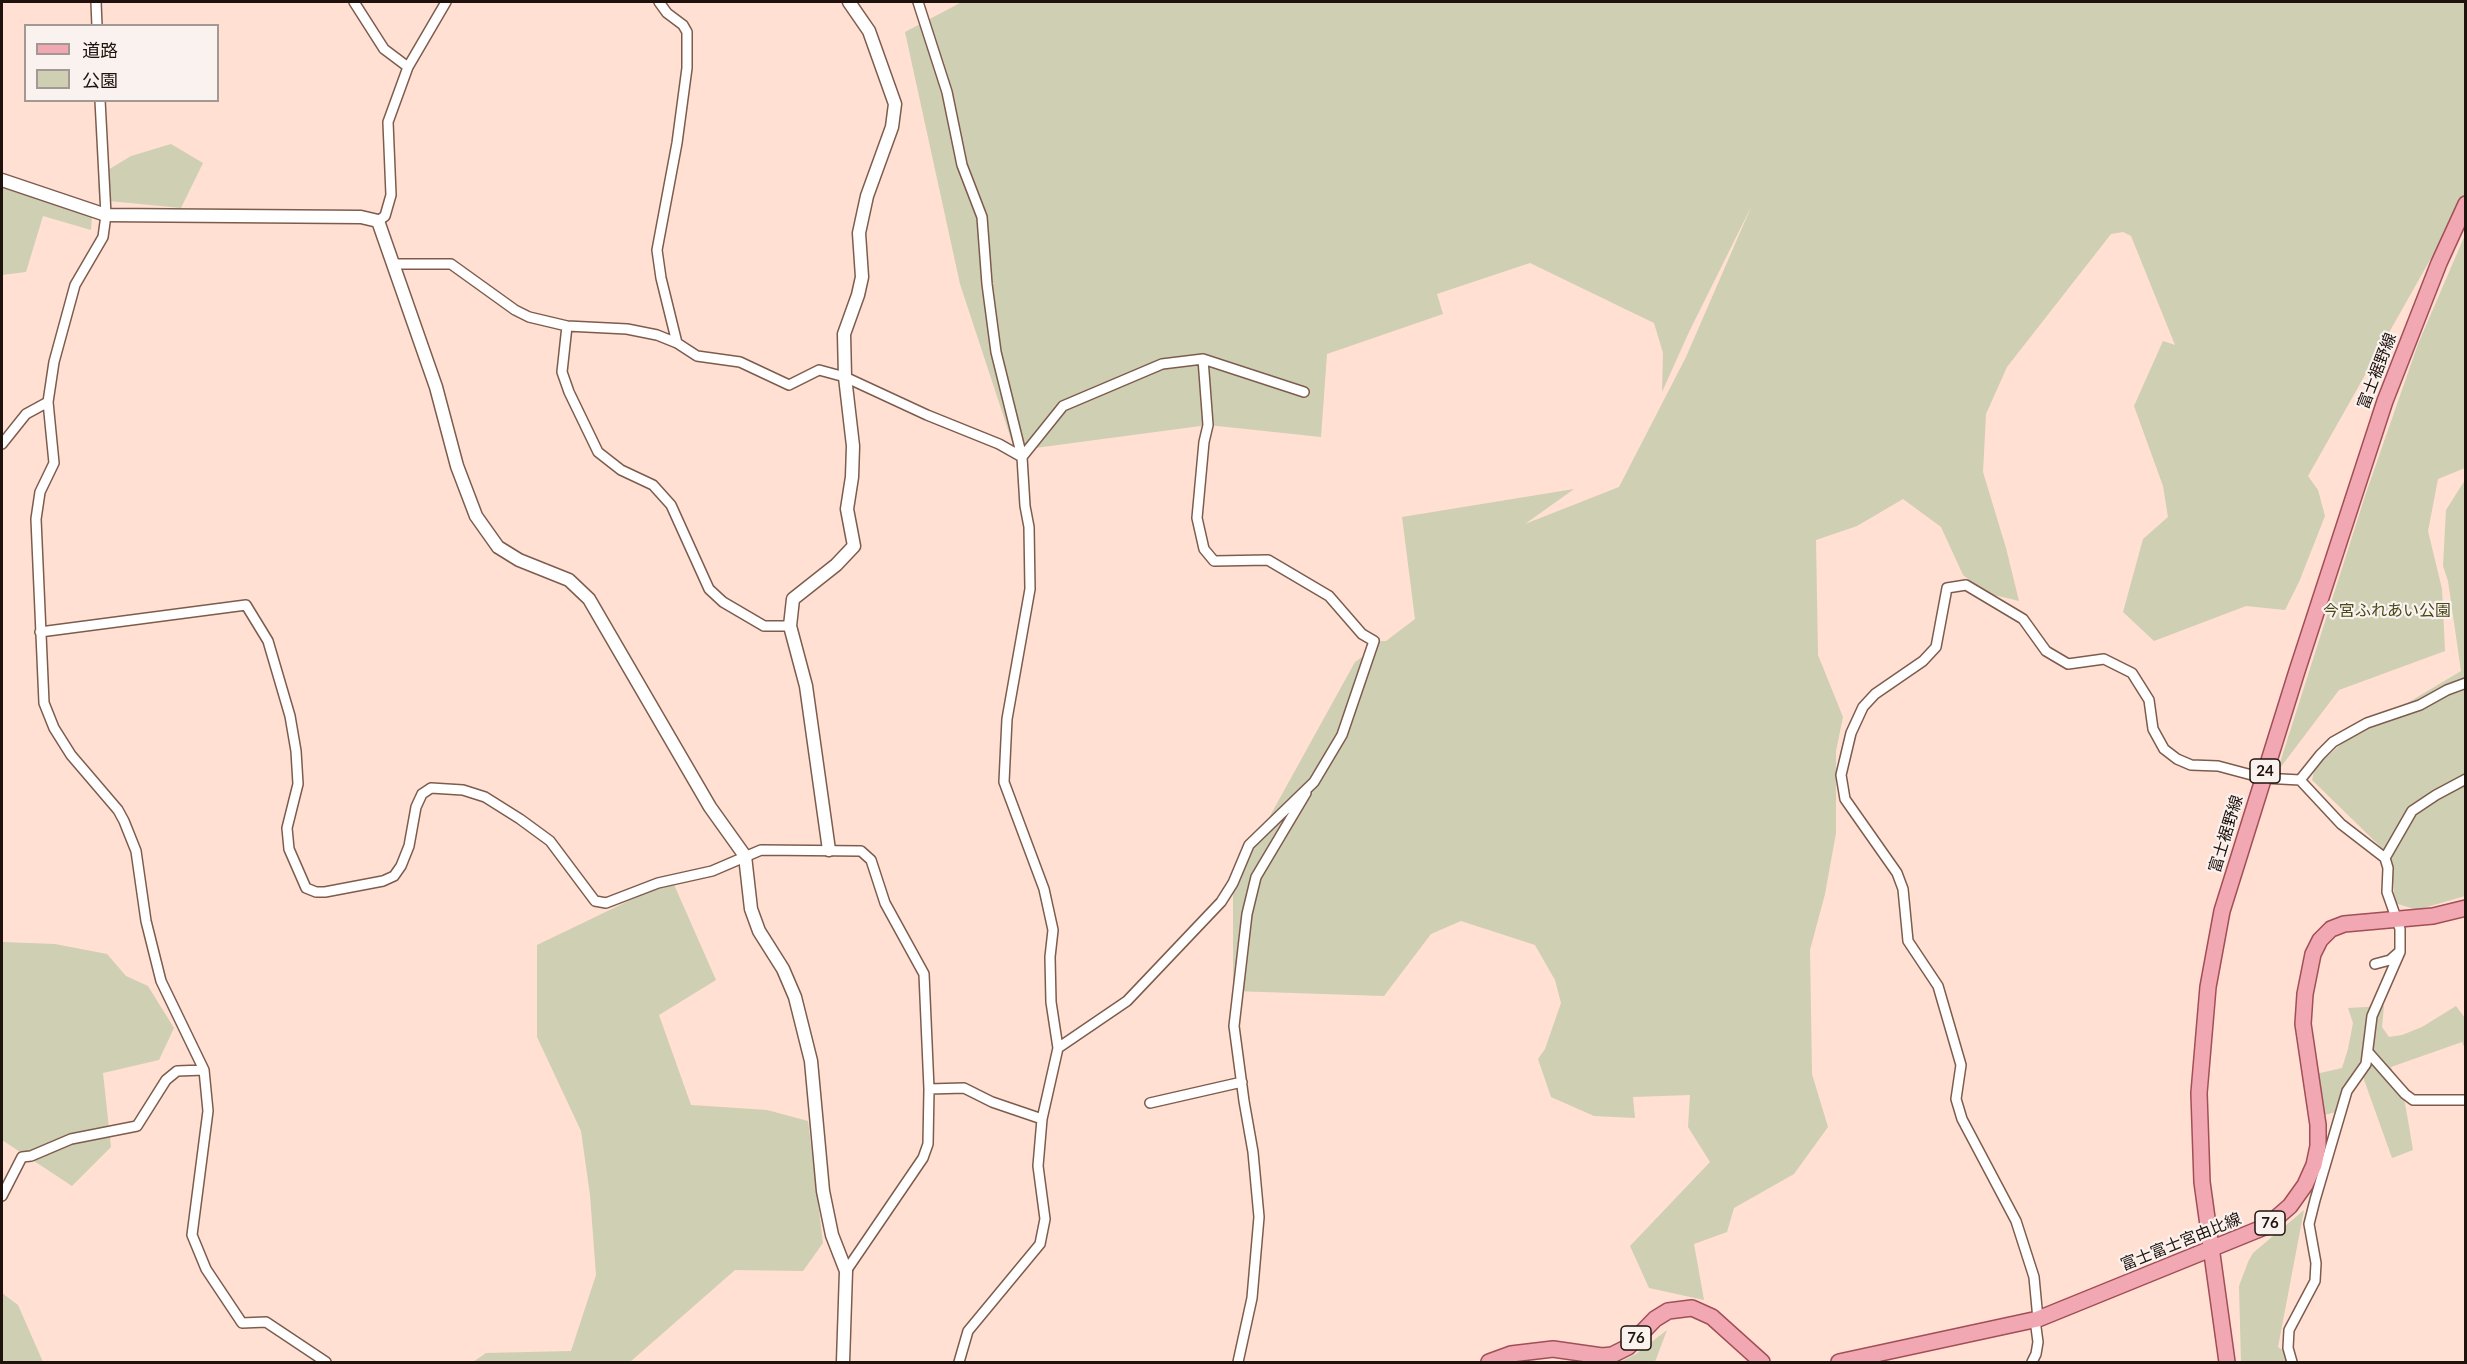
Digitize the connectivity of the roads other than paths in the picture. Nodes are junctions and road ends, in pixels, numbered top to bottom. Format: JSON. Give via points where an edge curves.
{"nodes":[{"id":1,"x":96,"y":2,"type":"edge"},
{"id":2,"x":354,"y":2,"type":"edge"},
{"id":3,"x":446,"y":2,"type":"edge"},
{"id":4,"x":659,"y":2,"type":"edge"},
{"id":5,"x":849,"y":2,"type":"edge"},
{"id":6,"x":918,"y":2,"type":"edge"},
{"id":7,"x":97,"y":24,"type":"edge"},
{"id":8,"x":408,"y":67,"type":"junction"},
{"id":9,"x":100,"y":102,"type":"edge"},
{"id":10,"x":2,"y":180,"type":"edge"},
{"id":11,"x":2466,"y":204,"type":"edge"},
{"id":12,"x":106,"y":215,"type":"junction"},
{"id":13,"x":378,"y":221,"type":"junction"},
{"id":14,"x":393,"y":264,"type":"junction"},
{"id":15,"x":567,"y":326,"type":"junction"},
{"id":16,"x":677,"y":343,"type":"junction"},
{"id":17,"x":1203,"y":359,"type":"junction"},
{"id":18,"x":845,"y":377,"type":"junction"},
{"id":19,"x":1304,"y":392,"type":"dead end"},
{"id":20,"x":48,"y":402,"type":"junction"},
{"id":21,"x":2,"y":444,"type":"edge"},
{"id":22,"x":1022,"y":458,"type":"junction"},
{"id":23,"x":790,"y":626,"type":"junction"},
{"id":24,"x":40,"y":632,"type":"junction"},
{"id":25,"x":2466,"y":683,"type":"edge"},
{"id":26,"x":2263,"y":778,"type":"junction"},
{"id":27,"x":2466,"y":779,"type":"edge"},
{"id":28,"x":2300,"y":780,"type":"junction"},
{"id":29,"x":1314,"y":782,"type":"junction"},
{"id":30,"x":829,"y":850,"type":"junction"},
{"id":31,"x":745,"y":856,"type":"junction"},
{"id":32,"x":2385,"y":858,"type":"junction"},
{"id":33,"x":2466,"y":908,"type":"edge"},
{"id":34,"x":2396,"y":920,"type":"junction"},
{"id":35,"x":2400,"y":952,"type":"junction"},
{"id":36,"x":2375,"y":964,"type":"dead end"},
{"id":37,"x":1058,"y":1048,"type":"junction"},
{"id":38,"x":2368,"y":1052,"type":"junction"},
{"id":39,"x":204,"y":1070,"type":"junction"},
{"id":40,"x":1242,"y":1082,"type":"junction"},
{"id":41,"x":929,"y":1089,"type":"junction"},
{"id":42,"x":2466,"y":1100,"type":"edge"},
{"id":43,"x":1150,"y":1103,"type":"dead end"},
{"id":44,"x":1042,"y":1119,"type":"junction"},
{"id":45,"x":2,"y":1196,"type":"edge"},
{"id":46,"x":2213,"y":1247,"type":"junction"},
{"id":47,"x":846,"y":1271,"type":"junction"},
{"id":48,"x":2037,"y":1319,"type":"junction"},
{"id":49,"x":326,"y":1362,"type":"edge"},
{"id":50,"x":843,"y":1362,"type":"edge"},
{"id":51,"x":959,"y":1362,"type":"edge"},
{"id":52,"x":1238,"y":1362,"type":"edge"},
{"id":53,"x":1489,"y":1362,"type":"edge"},
{"id":54,"x":1762,"y":1362,"type":"edge"},
{"id":55,"x":1839,"y":1362,"type":"edge"},
{"id":56,"x":2032,"y":1362,"type":"edge"},
{"id":57,"x":2227,"y":1362,"type":"edge"},
{"id":58,"x":2292,"y":1362,"type":"edge"}],
"edges":[{"from":1,"to":7,"type":"street"},
{"from":2,"to":8,"type":"street","via":[[384,50]]},
{"from":3,"to":8,"type":"street"},
{"from":4,"to":16,"type":"street","via":[[687,32],[679,133],[657,250]]},
{"from":5,"to":18,"type":"street","via":[[869,32],[895,104],[892,127],[867,196],[859,233],[862,277],[844,334]]},
{"from":6,"to":22,"type":"street","via":[[947,92],[962,165],[982,217],[996,352]]},
{"from":8,"to":13,"type":"street","via":[[388,122],[391,195],[385,216]]},
{"from":9,"to":12,"type":"street"},
{"from":10,"to":12,"type":"street"},
{"from":11,"to":26,"type":"main road","name":"富士裾野線","number":"24","via":[[2385,401]]},
{"from":12,"to":13,"type":"street","via":[[361,217]]},
{"from":12,"to":20,"type":"street","via":[[103,237],[70,301]]},
{"from":13,"to":14,"type":"street"},
{"from":14,"to":15,"type":"street","via":[[451,264],[522,314]]},
{"from":14,"to":31,"type":"street","via":[[476,516],[498,548],[569,580],[589,599],[710,807]]},
{"from":15,"to":16,"type":"street","via":[[627,329]]},
{"from":15,"to":23,"type":"street","via":[[562,372],[598,452],[621,470],[653,486],[670,505],[709,589],[723,602],[764,626]]},
{"from":16,"to":18,"type":"street","via":[[697,356],[740,362],[789,385],[819,370]]},
{"from":17,"to":19,"type":"street"},
{"from":17,"to":22,"type":"street","via":[[1162,364],[1063,406]]},
{"from":17,"to":29,"type":"street","via":[[1208,425],[1197,518],[1204,549],[1214,561],[1268,560],[1329,596],[1362,634],[1374,641],[1342,735]]},
{"from":18,"to":22,"type":"street","via":[[999,444]]},
{"from":18,"to":23,"type":"street","via":[[853,446],[847,509],[854,546],[793,599]]},
{"from":20,"to":21,"type":"street","via":[[26,414]]},
{"from":20,"to":24,"type":"street","via":[[54,463],[40,492],[36,519]]},
{"from":22,"to":37,"type":"street","via":[[1030,589],[1007,719],[1004,782],[1044,889],[1053,930],[1051,1002]]},
{"from":23,"to":30,"type":"street","via":[[806,686]]},
{"from":24,"to":31,"type":"street","via":[[246,605],[268,641],[290,716],[298,784],[287,828],[289,849],[306,888],[316,892],[394,876],[410,846],[416,807],[422,794],[431,788],[463,789],[485,797],[543,835],[595,901],[606,903],[658,883],[712,871]]},
{"from":24,"to":39,"type":"street","via":[[44,704],[71,755],[124,821],[136,851],[146,921],[162,981]]},
{"from":25,"to":28,"type":"street","via":[[2420,705],[2367,723],[2333,742]]},
{"from":26,"to":28,"type":"street"},
{"from":26,"to":46,"type":"main road","name":"富士裾野線","number":"24","via":[[2222,911],[2206,998],[2200,1140],[2202,1182]]},
{"from":26,"to":48,"type":"street","via":[[2176,759],[2164,749],[2153,729],[2149,700],[2132,673],[2104,659],[2068,664],[2046,651],[2023,619],[1966,585],[1947,588],[1936,647],[1923,661],[1875,694],[1863,707],[1851,733],[1841,775],[1845,799],[1897,873],[1903,889],[1908,941],[1938,986],[1961,1065],[1956,1099],[1962,1119],[2016,1221],[2034,1276]]},
{"from":27,"to":32,"type":"street","via":[[2412,812]]},
{"from":28,"to":32,"type":"street","via":[[2341,824]]},
{"from":29,"to":37,"type":"street","via":[[1249,845],[1221,902],[1127,1001]]},
{"from":29,"to":40,"type":"street","via":[[1256,876],[1247,914],[1234,1026]]},
{"from":30,"to":31,"type":"street","via":[[761,850]]},
{"from":30,"to":41,"type":"street","via":[[861,851],[871,860],[885,903],[924,974]]},
{"from":31,"to":47,"type":"street","via":[[751,909],[759,932],[783,969],[795,997],[811,1061],[823,1191],[832,1234]]},
{"from":32,"to":34,"type":"street","via":[[2387,892]]},
{"from":33,"to":34,"type":"main road","name":"富士富士宮由比線","number":"76"},
{"from":34,"to":35,"type":"street"},
{"from":34,"to":46,"type":"main road","name":"富士富士宮由比線","number":"76","via":[[2344,924],[2331,929],[2320,940],[2313,954],[2303,1024],[2318,1125],[2314,1165],[2290,1206],[2267,1226]]},
{"from":35,"to":36,"type":"street"},
{"from":35,"to":38,"type":"street","via":[[2372,1016]]},
{"from":37,"to":44,"type":"street"},
{"from":38,"to":42,"type":"street","via":[[2414,1100]]},
{"from":38,"to":58,"type":"street","via":[[2366,1064],[2347,1091],[2309,1224],[2316,1281],[2289,1330]]},
{"from":39,"to":45,"type":"street","via":[[177,1071],[166,1080],[137,1126],[71,1139],[22,1157]]},
{"from":39,"to":49,"type":"street","via":[[208,1111],[192,1235],[206,1269],[242,1323],[266,1322]]},
{"from":40,"to":43,"type":"street"},
{"from":40,"to":52,"type":"street","via":[[1259,1216],[1252,1298]]},
{"from":41,"to":44,"type":"street","via":[[964,1088]]},
{"from":41,"to":47,"type":"street","via":[[928,1144],[923,1158]]},
{"from":44,"to":51,"type":"street","via":[[1038,1166],[1045,1219],[1040,1244],[968,1331]]},
{"from":46,"to":48,"type":"main road","name":"富士富士宮由比線","number":"76"},
{"from":46,"to":57,"type":"main road","name":"富士裾野線","number":"24"},
{"from":47,"to":50,"type":"street"},
{"from":48,"to":55,"type":"main road","name":"富士富士宮由比線","number":"76"},
{"from":48,"to":56,"type":"street","via":[[2038,1342]]},
{"from":53,"to":54,"type":"main road","number":"76","via":[[1527,1351],[1553,1349],[1612,1355],[1628,1347],[1668,1311],[1692,1308],[1712,1317]]}]}
